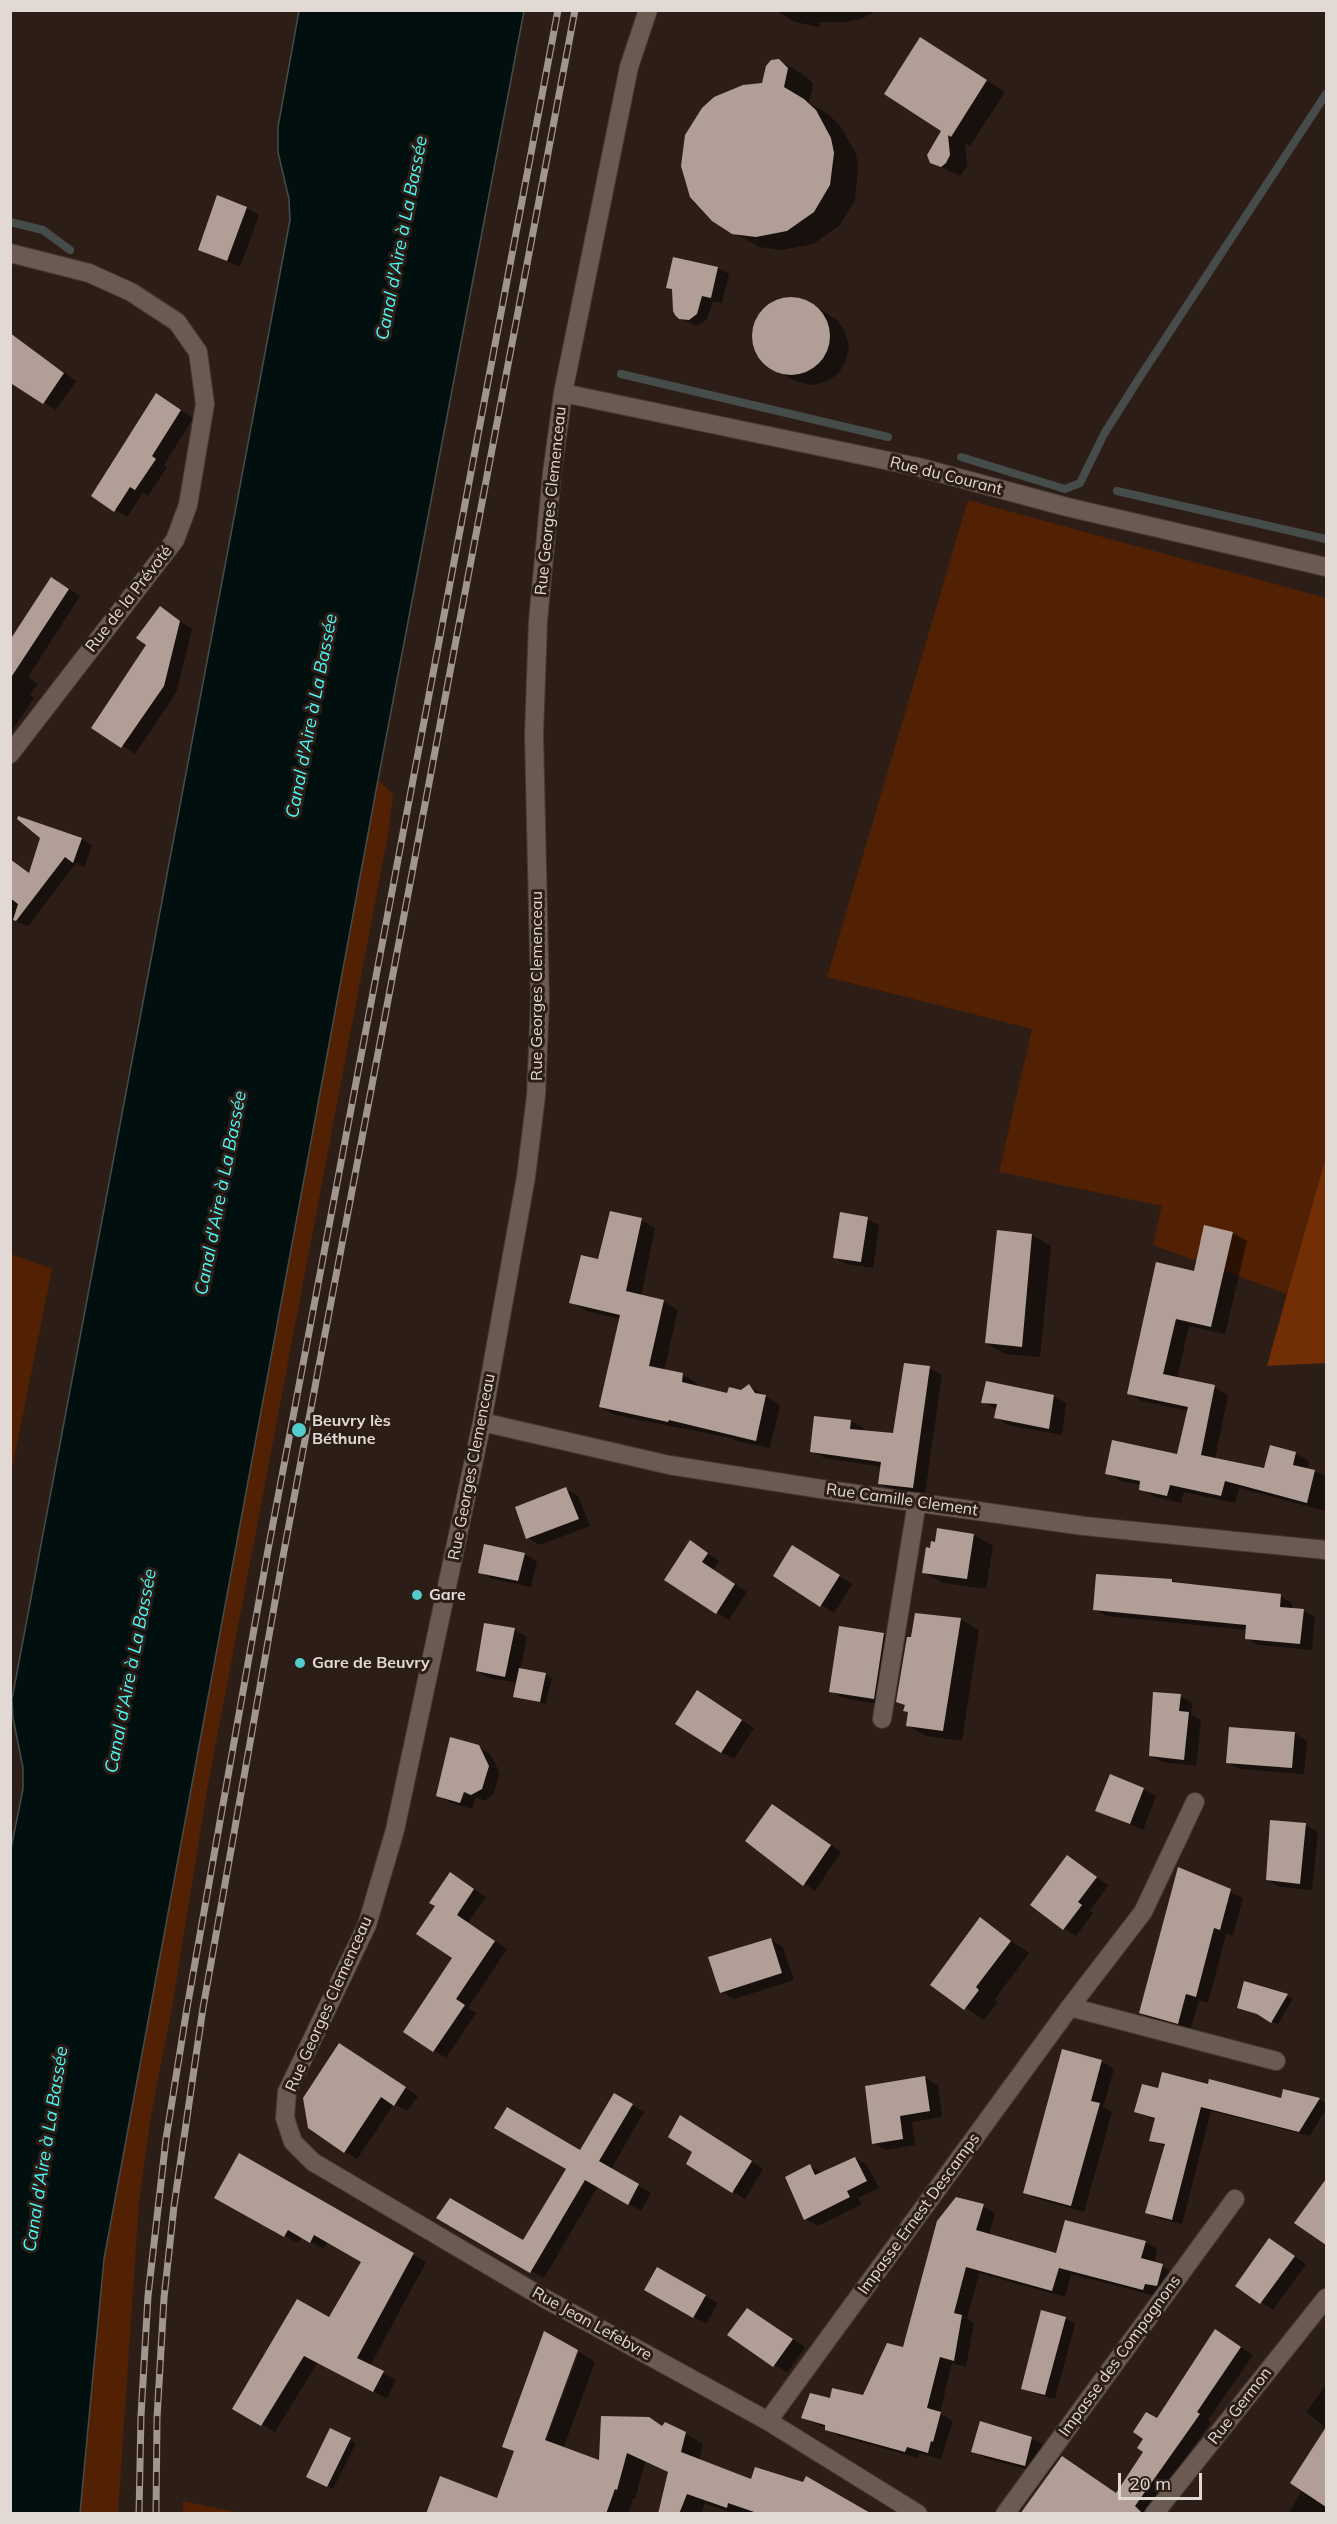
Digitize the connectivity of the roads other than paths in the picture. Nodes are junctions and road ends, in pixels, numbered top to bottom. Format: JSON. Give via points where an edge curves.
{"nodes":[{"id":1,"x":648,"y":10,"type":"edge"},
{"id":2,"x":10,"y":253,"type":"edge"},
{"id":3,"x":563,"y":393,"type":"junction"},
{"id":4,"x":1326,"y":567,"type":"edge"},
{"id":5,"x":10,"y":754,"type":"edge"},
{"id":6,"x":482,"y":1422,"type":"junction"},
{"id":7,"x":917,"y":1502,"type":"junction"},
{"id":8,"x":1326,"y":1550,"type":"edge"},
{"id":9,"x":882,"y":1719,"type":"dead end"},
{"id":10,"x":1195,"y":1802,"type":"dead end"},
{"id":11,"x":1070,"y":2007,"type":"junction"},
{"id":12,"x":1276,"y":2061,"type":"dead end"},
{"id":13,"x":285,"y":2118,"type":"joint"},
{"id":14,"x":1235,"y":2199,"type":"dead end"},
{"id":15,"x":1326,"y":2298,"type":"edge"},
{"id":16,"x":768,"y":2421,"type":"junction"},
{"id":17,"x":918,"y":2514,"type":"edge"},
{"id":18,"x":1005,"y":2514,"type":"edge"},
{"id":19,"x":1154,"y":2514,"type":"edge"}],
"edges":[{"from":1,"to":3,"type":"street","name":"Rue Georges Clemenceau","via":[[629,67]]},
{"from":2,"to":5,"type":"street","name":"Rue de la Prévoté","via":[[89,273],[131,292],[177,322],[198,352],[205,404],[188,505],[175,540]]},
{"from":3,"to":4,"type":"street","name":"Rue du Courant","via":[[918,468]]},
{"from":3,"to":6,"type":"street","name":"Rue Georges Clemenceau","via":[[538,621],[534,735],[540,999],[536,1096],[526,1177]]},
{"from":6,"to":7,"type":"street","name":"Rue Camille Clement","via":[[669,1465]]},
{"from":6,"to":13,"type":"street","name":"Rue Georges Clemenceau","via":[[395,1830],[367,1926],[287,2092]]},
{"from":7,"to":8,"type":"street","name":"Rue Camille Clement","via":[[1084,1526]]},
{"from":7,"to":9,"type":"street"},
{"from":10,"to":11,"type":"street","name":"Impasse Ernest Descamps","via":[[1143,1912]]},
{"from":11,"to":12,"type":"street"},
{"from":11,"to":16,"type":"street","name":"Impasse Ernest Descamps"},
{"from":13,"to":16,"type":"street","name":"Rue Jean Lefebvre","via":[[293,2142],[313,2162],[542,2297]]},
{"from":14,"to":18,"type":"street","name":"Impasse des Compagnons"},
{"from":15,"to":19,"type":"street","name":"Rue Germon"},
{"from":16,"to":17,"type":"street","name":"Rue Jean Lefebvre"}]}
